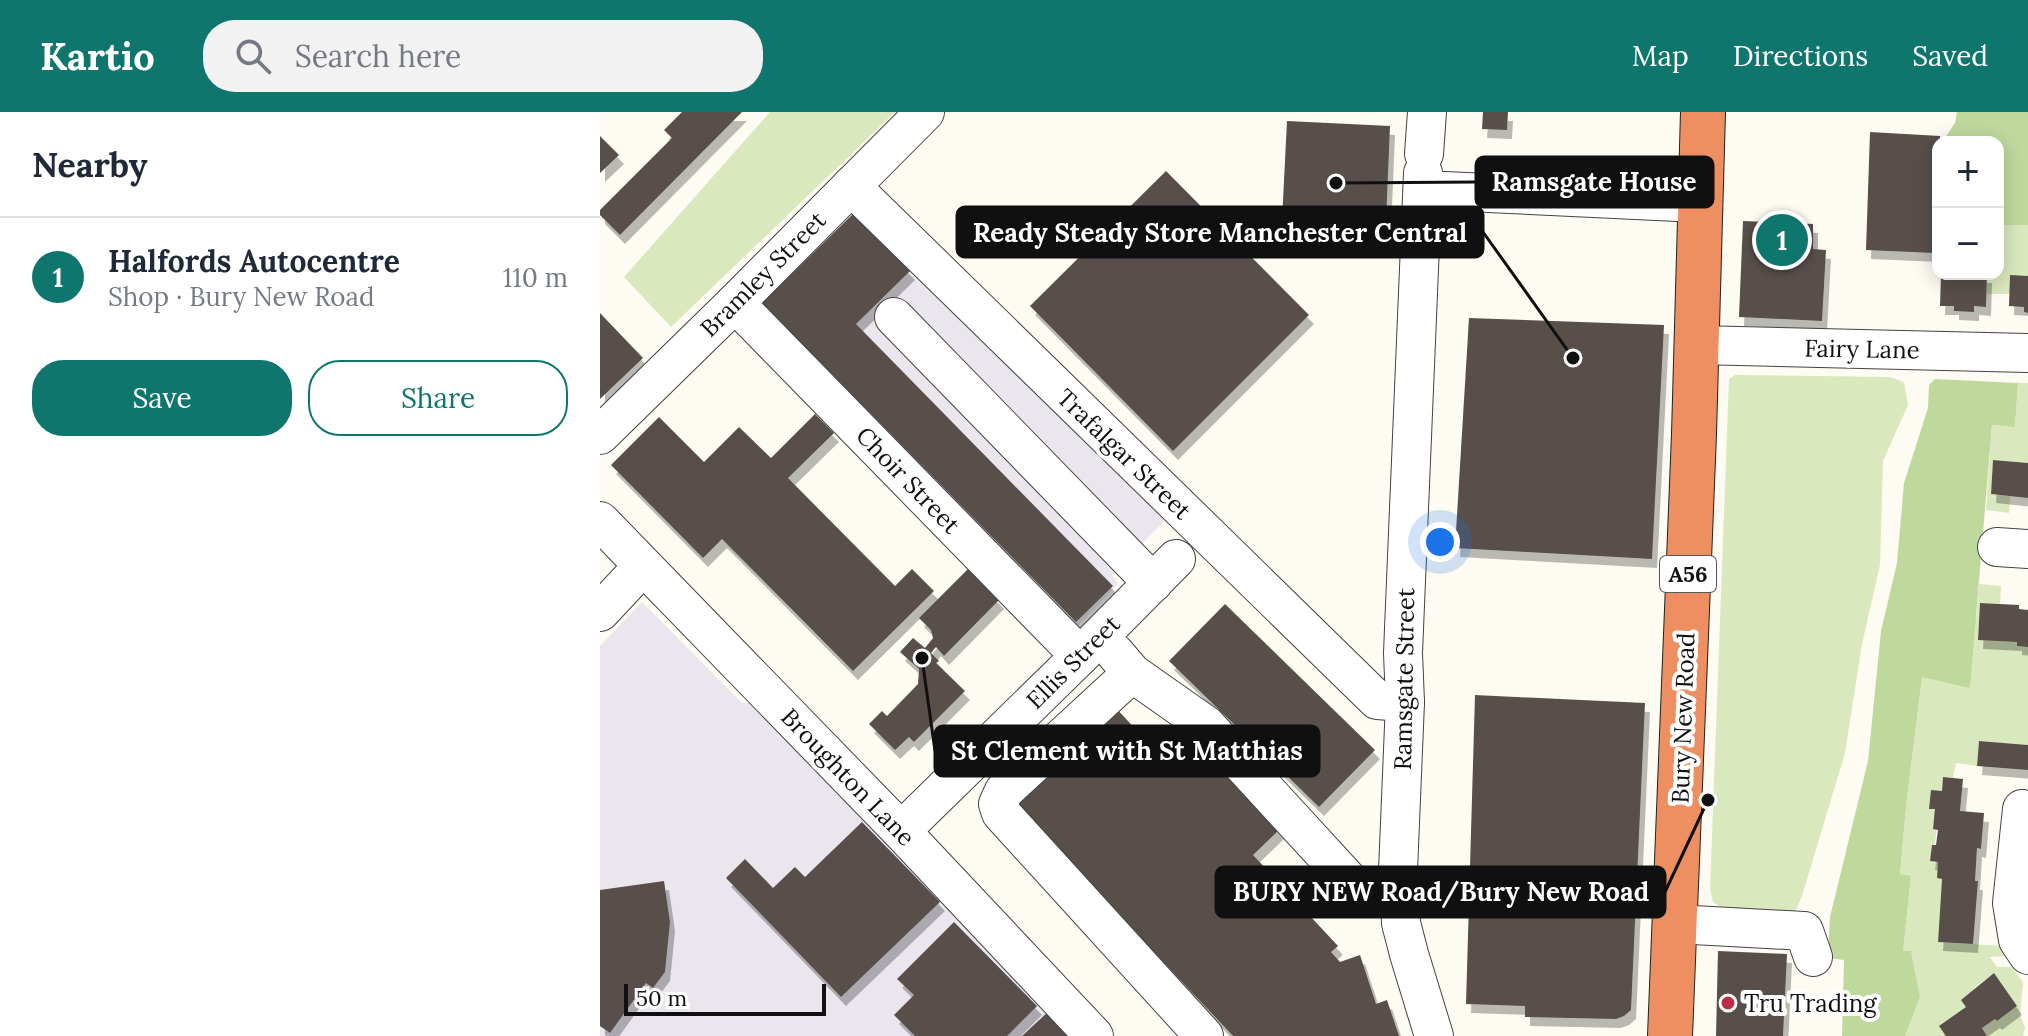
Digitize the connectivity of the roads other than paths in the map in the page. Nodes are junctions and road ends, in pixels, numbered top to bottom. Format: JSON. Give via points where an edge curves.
{"nodes":[{"id":1,"x":925,"y":112,"type":"edge"},
{"id":2,"x":1427,"y":112,"type":"edge"},
{"id":3,"x":1703,"y":112,"type":"edge"},
{"id":4,"x":1423,"y":172,"type":"junction"},
{"id":5,"x":851,"y":186,"type":"junction"},
{"id":6,"x":1699,"y":203,"type":"junction"},
{"id":7,"x":735,"y":303,"type":"junction"},
{"id":8,"x":894,"y":317,"type":"dead end"},
{"id":9,"x":1697,"y":345,"type":"junction"},
{"id":10,"x":2028,"y":353,"type":"edge"},
{"id":11,"x":600,"y":435,"type":"edge"},
{"id":12,"x":600,"y":521,"type":"edge"},
{"id":13,"x":643,"y":566,"type":"junction"},
{"id":14,"x":600,"y":612,"type":"edge"},
{"id":15,"x":1090,"y":646,"type":"junction"},
{"id":16,"x":1132,"y":673,"type":"junction"},
{"id":17,"x":1405,"y":702,"type":"junction"},
{"id":18,"x":2022,"y":809,"type":"dead end"},
{"id":19,"x":901,"y":831,"type":"junction"},
{"id":20,"x":1352,"y":884,"type":"dead end"},
{"id":21,"x":1675,"y":924,"type":"junction"},
{"id":22,"x":2028,"y":955,"type":"edge"},
{"id":23,"x":1813,"y":957,"type":"dead end"},
{"id":24,"x":1184,"y":1029,"type":"edge"},
{"id":25,"x":1094,"y":1036,"type":"edge"},
{"id":26,"x":1434,"y":1036,"type":"edge"},
{"id":27,"x":1670,"y":1036,"type":"edge"}],
"edges":[{"from":1,"to":5,"type":"street","name":"Bramley Street"},
{"from":2,"to":4,"type":"street","name":"Ramsgate Street"},
{"from":3,"to":6,"type":"highway","name":"Bury New Road","number":"A56"},
{"from":4,"to":6,"type":"street"},
{"from":4,"to":17,"type":"street","name":"Ramsgate Street"},
{"from":5,"to":7,"type":"street","name":"Bramley Street"},
{"from":5,"to":17,"type":"street","name":"Trafalgar Street","via":[[1377,700]]},
{"from":6,"to":9,"type":"highway","name":"Bury New Road","number":"A56"},
{"from":7,"to":11,"type":"street","name":"Bramley Street"},
{"from":7,"to":15,"type":"street","name":"Choir Street"},
{"from":8,"to":15,"type":"street","name":"Ellis Street","via":[[1164,571]]},
{"from":9,"to":10,"type":"street","name":"Fairy Lane"},
{"from":9,"to":21,"type":"highway","name":"Bury New Road","number":"A56"},
{"from":12,"to":13,"type":"street","name":"Broughton Lane"},
{"from":13,"to":14,"type":"street"},
{"from":13,"to":19,"type":"street","name":"Broughton Lane"},
{"from":15,"to":16,"type":"street","name":"Choir Street"},
{"from":15,"to":19,"type":"street","name":"Ellis Street"},
{"from":16,"to":20,"type":"street","name":"Choir Street","via":[[1206,725]]},
{"from":16,"to":24,"type":"street","via":[[1004,791],[998,804]]},
{"from":17,"to":26,"type":"street","name":"Ramsgate Street","via":[[1401,923]]},
{"from":18,"to":22,"type":"street","via":[[2012,903],[2018,940]]},
{"from":19,"to":25,"type":"street","name":"Broughton Lane"},
{"from":21,"to":23,"type":"street","via":[[1804,931]]},
{"from":21,"to":27,"type":"highway","name":"Bury New Road","number":"A56"}]}
